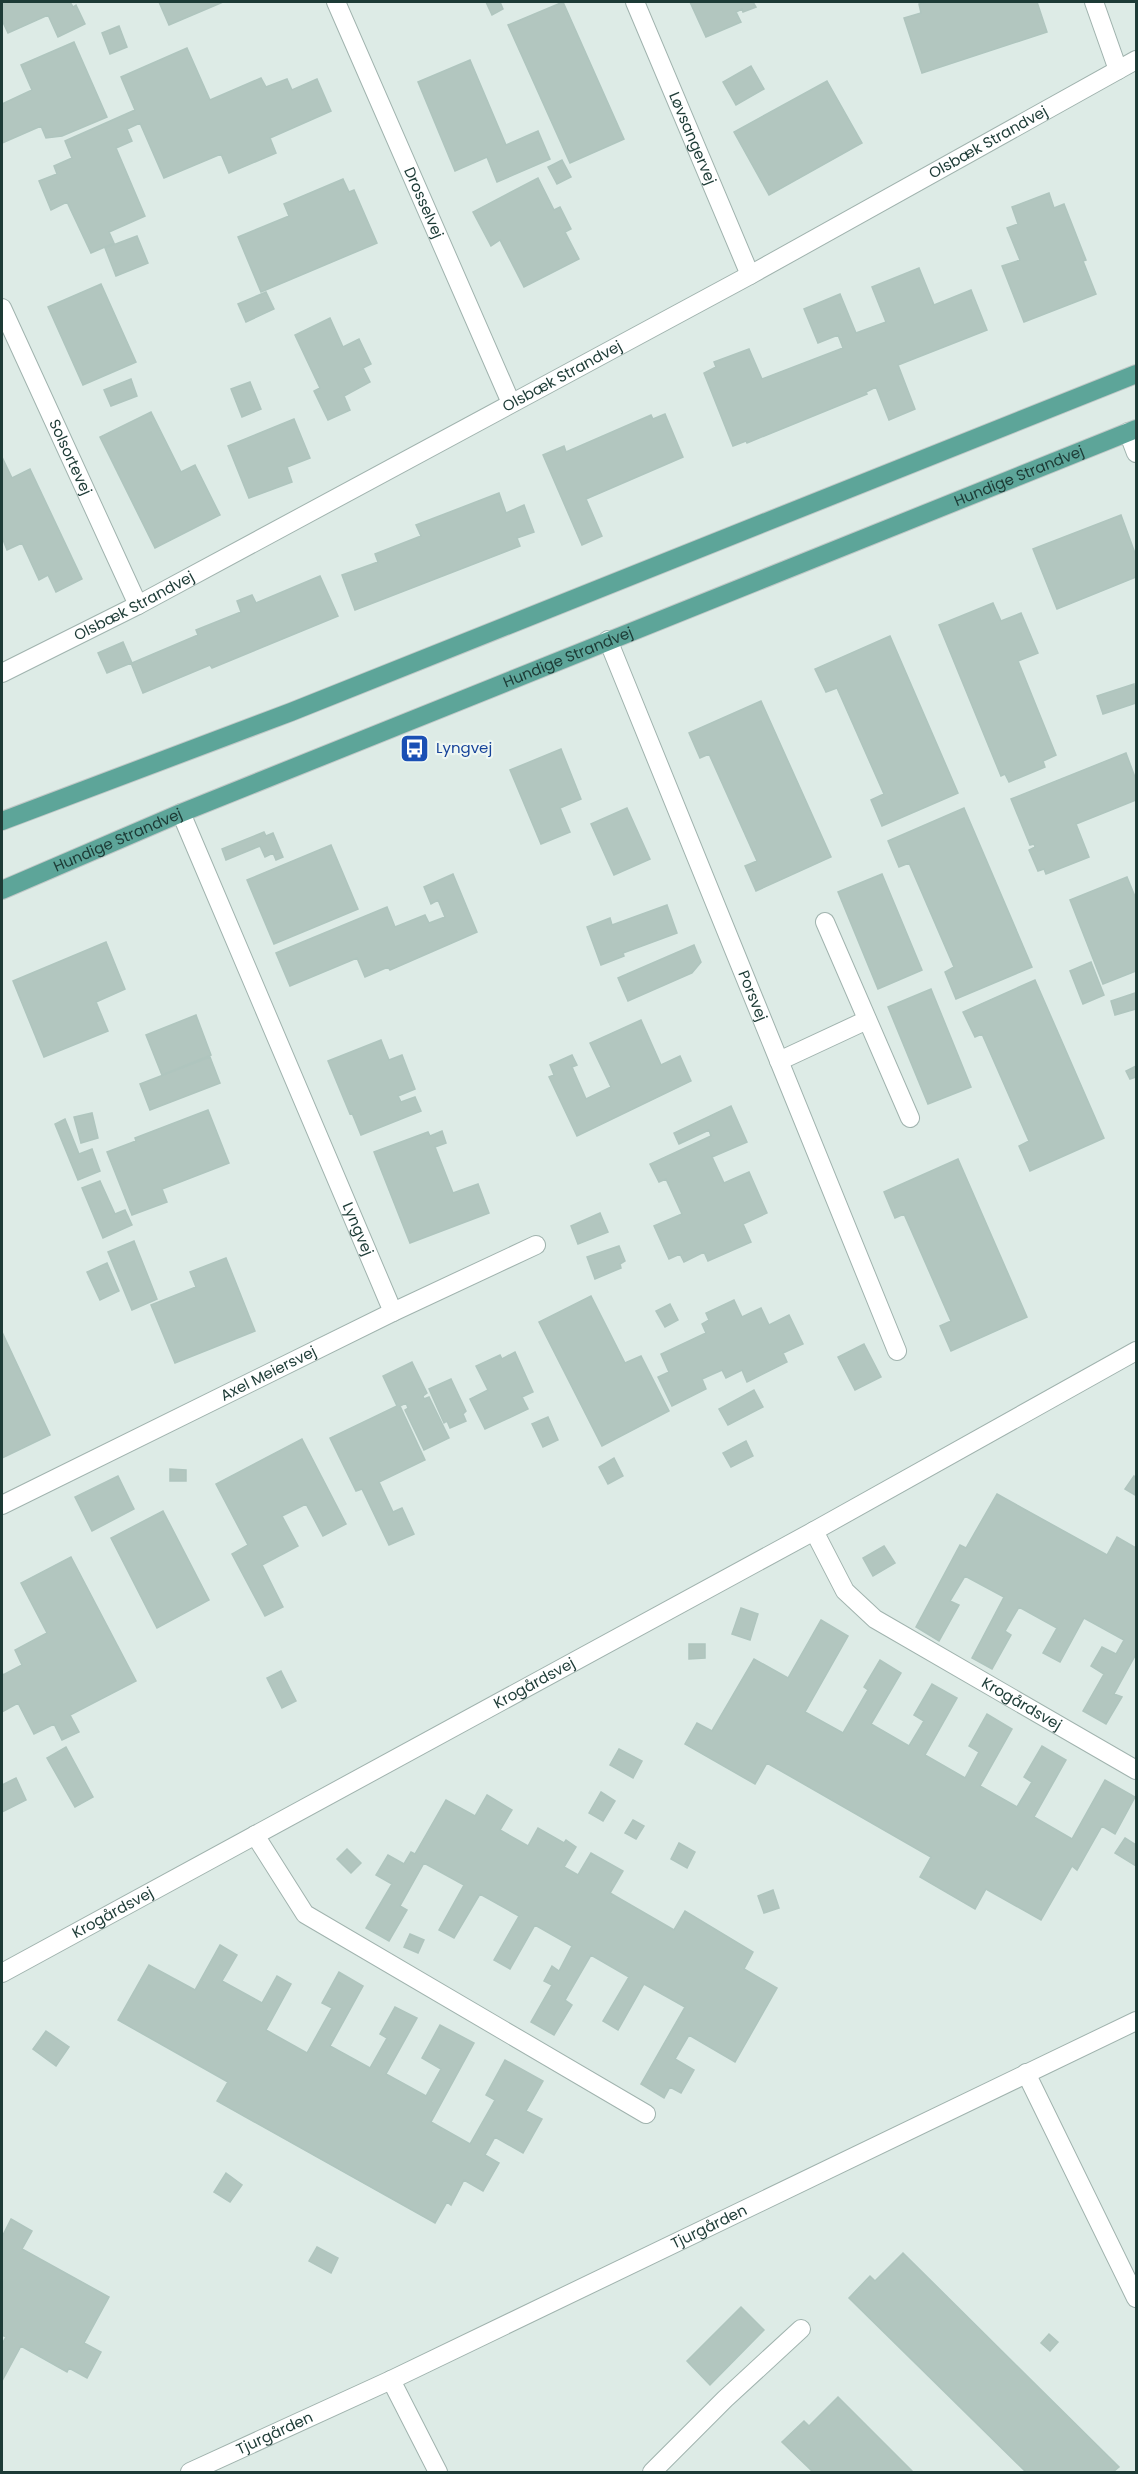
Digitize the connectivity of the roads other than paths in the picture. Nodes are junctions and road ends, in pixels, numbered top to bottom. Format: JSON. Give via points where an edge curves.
{"nodes":[{"id":1,"x":336,"y":2,"type":"edge"},
{"id":2,"x":635,"y":2,"type":"edge"},
{"id":3,"x":1094,"y":2,"type":"edge"},
{"id":4,"x":1137,"y":60,"type":"edge"},
{"id":5,"x":1118,"y":70,"type":"junction"},
{"id":6,"x":750,"y":275,"type":"junction"},
{"id":7,"x":2,"y":308,"type":"edge"},
{"id":8,"x":1137,"y":374,"type":"edge"},
{"id":9,"x":511,"y":403,"type":"junction"},
{"id":10,"x":1132,"y":430,"type":"edge"},
{"id":11,"x":1137,"y":453,"type":"edge"},
{"id":12,"x":138,"y":605,"type":"junction"},
{"id":13,"x":608,"y":640,"type":"junction"},
{"id":14,"x":2,"y":673,"type":"edge"},
{"id":15,"x":181,"y":813,"type":"junction"},
{"id":16,"x":2,"y":821,"type":"edge"},
{"id":17,"x":2,"y":890,"type":"edge"},
{"id":18,"x":825,"y":922,"type":"dead end"},
{"id":19,"x":867,"y":1020,"type":"junction"},
{"id":20,"x":779,"y":1060,"type":"junction"},
{"id":21,"x":910,"y":1119,"type":"dead end"},
{"id":22,"x":536,"y":1245,"type":"dead end"},
{"id":23,"x":393,"y":1312,"type":"junction"},
{"id":24,"x":897,"y":1351,"type":"dead end"},
{"id":25,"x":1137,"y":1351,"type":"edge"},
{"id":26,"x":2,"y":1505,"type":"edge"},
{"id":27,"x":814,"y":1531,"type":"junction"},
{"id":28,"x":1137,"y":1770,"type":"edge"},
{"id":29,"x":255,"y":1835,"type":"junction"},
{"id":30,"x":2,"y":1973,"type":"edge"},
{"id":31,"x":1137,"y":2021,"type":"edge"},
{"id":32,"x":1026,"y":2073,"type":"junction"},
{"id":33,"x":646,"y":2114,"type":"dead end"},
{"id":34,"x":1137,"y":2298,"type":"edge"},
{"id":35,"x":801,"y":2329,"type":"dead end"},
{"id":36,"x":391,"y":2380,"type":"junction"},
{"id":37,"x":190,"y":2472,"type":"edge"},
{"id":38,"x":438,"y":2472,"type":"edge"},
{"id":39,"x":652,"y":2472,"type":"edge"}],
"edges":[{"from":1,"to":9,"type":"street","name":"Drosselvej"},
{"from":2,"to":6,"type":"street","name":"Løvsangervej"},
{"from":3,"to":5,"type":"street"},
{"from":4,"to":5,"type":"street","name":"Olsbæk Strandvej"},
{"from":5,"to":6,"type":"street","name":"Olsbæk Strandvej"},
{"from":6,"to":9,"type":"street","name":"Olsbæk Strandvej"},
{"from":7,"to":12,"type":"street","name":"Solsortevej"},
{"from":8,"to":16,"type":"main road","via":[[291,712]]},
{"from":9,"to":12,"type":"street","name":"Olsbæk Strandvej"},
{"from":10,"to":11,"type":"street"},
{"from":10,"to":13,"type":"main road","name":"Hundige Strandvej"},
{"from":12,"to":14,"type":"street","name":"Olsbæk Strandvej"},
{"from":13,"to":15,"type":"main road","name":"Hundige Strandvej"},
{"from":13,"to":20,"type":"street","name":"Porsvej"},
{"from":15,"to":17,"type":"main road","name":"Hundige Strandvej"},
{"from":15,"to":23,"type":"street","name":"Lyngvej"},
{"from":18,"to":19,"type":"street"},
{"from":19,"to":20,"type":"street"},
{"from":19,"to":21,"type":"street"},
{"from":20,"to":24,"type":"street","name":"Porsvej"},
{"from":22,"to":23,"type":"street","name":"Axel Meiersvej"},
{"from":23,"to":26,"type":"street","name":"Axel Meiersvej"},
{"from":25,"to":27,"type":"street","name":"Krogårdsvej"},
{"from":27,"to":28,"type":"street","name":"Krogårdsvej","via":[[845,1591],[874,1619]]},
{"from":27,"to":29,"type":"street","name":"Krogårdsvej"},
{"from":29,"to":30,"type":"street","name":"Krogårdsvej"},
{"from":29,"to":33,"type":"street","via":[[305,1914]]},
{"from":31,"to":32,"type":"street","name":"Tjurgården"},
{"from":32,"to":34,"type":"street"},
{"from":32,"to":36,"type":"street","name":"Tjurgården"},
{"from":35,"to":39,"type":"street"},
{"from":36,"to":37,"type":"street","name":"Tjurgården"},
{"from":36,"to":38,"type":"street"}]}
